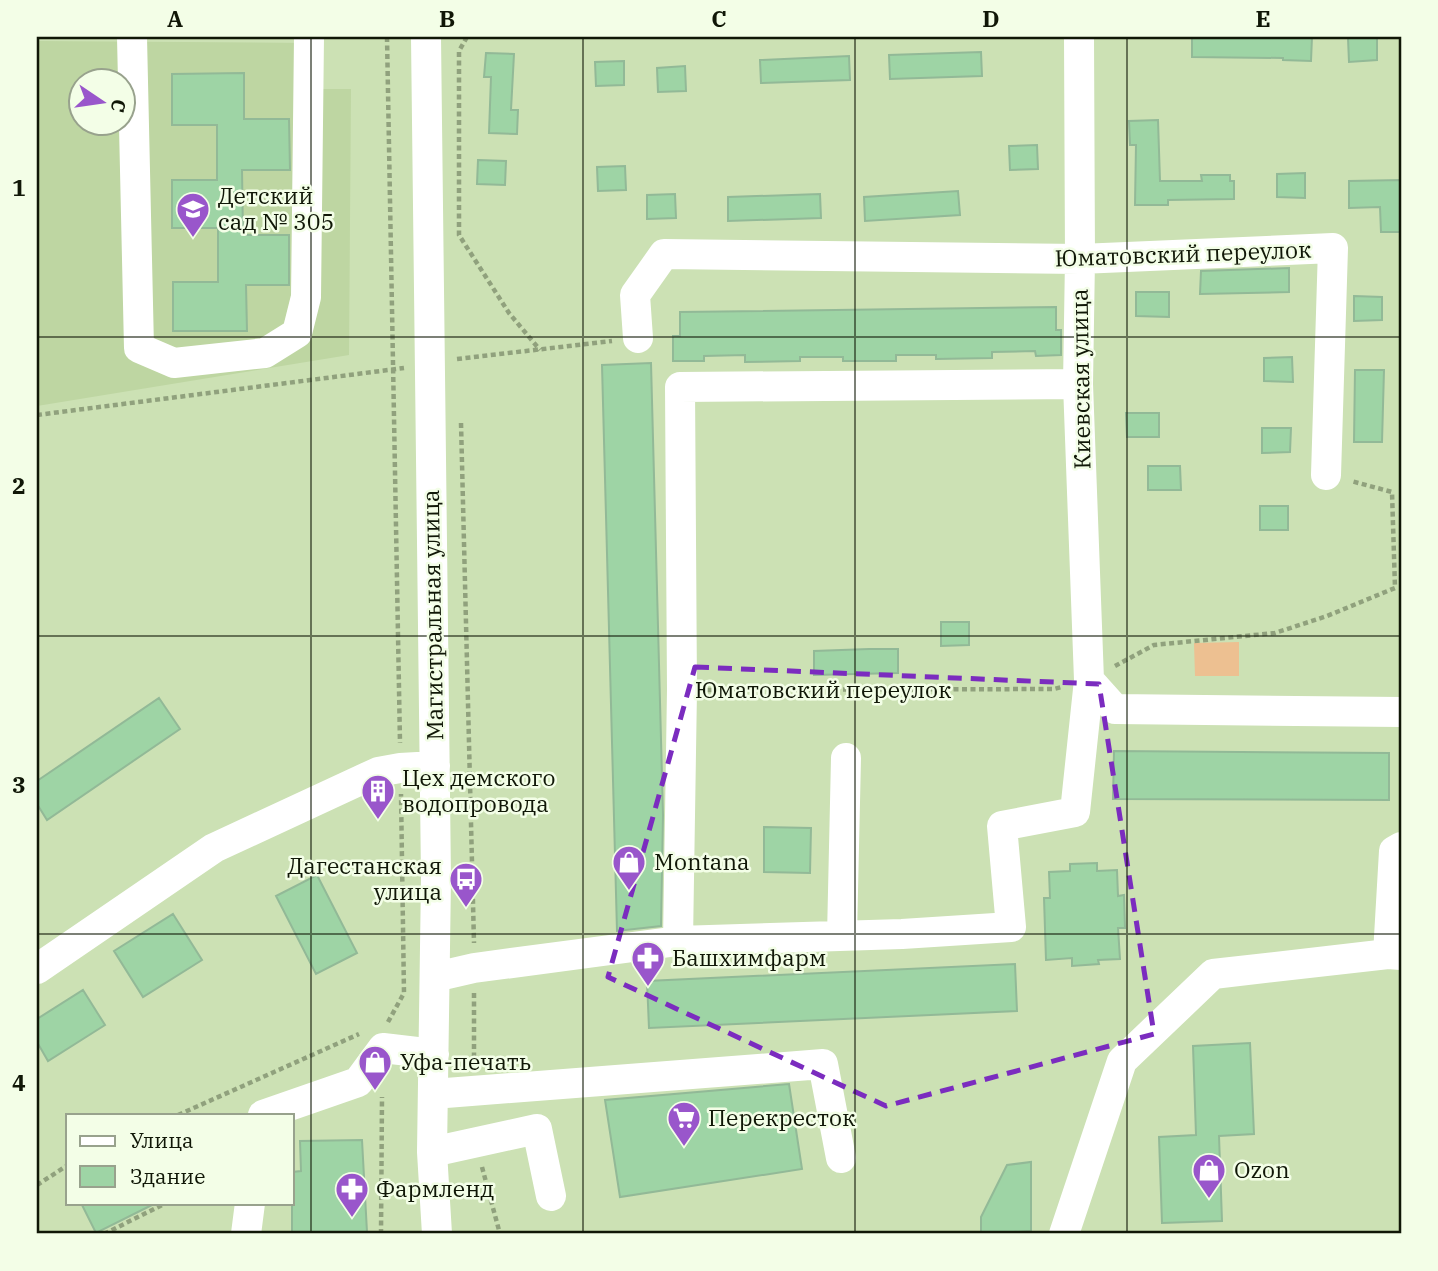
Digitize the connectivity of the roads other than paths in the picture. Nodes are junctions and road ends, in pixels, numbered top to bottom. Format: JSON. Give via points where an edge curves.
{"nodes":[{"id":1,"x":132,"y":37,"type":"edge"},
{"id":2,"x":309,"y":37,"type":"edge"},
{"id":3,"x":426,"y":37,"type":"edge"},
{"id":4,"x":1079,"y":37,"type":"edge"},
{"id":5,"x":1080,"y":259,"type":"junction"},
{"id":6,"x":638,"y":338,"type":"road end"},
{"id":7,"x":1078,"y":384,"type":"junction"},
{"id":8,"x":1326,"y":475,"type":"road end"},
{"id":9,"x":1089,"y":680,"type":"junction"},
{"id":10,"x":1401,"y":712,"type":"edge"},
{"id":11,"x":846,"y":758,"type":"dead end"},
{"id":12,"x":435,"y":766,"type":"junction"},
{"id":13,"x":1401,"y":847,"type":"edge"},
{"id":14,"x":842,"y":936,"type":"junction"},
{"id":15,"x":678,"y":941,"type":"junction"},
{"id":16,"x":1394,"y":955,"type":"edge"},
{"id":17,"x":37,"y":969,"type":"edge"},
{"id":18,"x":435,"y":977,"type":"junction"},
{"id":19,"x":434,"y":1054,"type":"junction"},
{"id":20,"x":433,"y":1094,"type":"junction"},
{"id":21,"x":266,"y":1114,"type":"edge"},
{"id":22,"x":432,"y":1153,"type":"junction"},
{"id":23,"x":841,"y":1158,"type":"dead end"},
{"id":24,"x":551,"y":1196,"type":"dead end"},
{"id":25,"x":250,"y":1204,"type":"edge"},
{"id":26,"x":246,"y":1234,"type":"edge"},
{"id":27,"x":437,"y":1234,"type":"edge"},
{"id":28,"x":1064,"y":1234,"type":"edge"}],
"edges":[{"from":1,"to":2,"type":"street","via":[[139,348],[174,363],[265,353],[297,333],[306,297]]},
{"from":3,"to":12,"type":"street","name":"Магистральная улица"},
{"from":4,"to":5,"type":"street","name":"Киевская улица"},
{"from":5,"to":6,"type":"street","name":"Юматовский переулок","via":[[664,254],[635,295]]},
{"from":5,"to":7,"type":"street","name":"Киевская улица"},
{"from":5,"to":8,"type":"street","name":"Юматовский переулок","via":[[1333,248]]},
{"from":7,"to":9,"type":"street","name":"Киевская улица"},
{"from":7,"to":15,"type":"street","via":[[680,387]]},
{"from":9,"to":10,"type":"street","via":[[1115,709]]},
{"from":9,"to":14,"type":"street","name":"Киевская улица","via":[[1075,812],[1002,826],[1011,927]]},
{"from":11,"to":14,"type":"street"},
{"from":12,"to":17,"type":"street","via":[[378,772],[214,848]]},
{"from":12,"to":18,"type":"street","name":"Магистральная улица"},
{"from":13,"to":16,"type":"street","via":[[1394,851]]},
{"from":14,"to":15,"type":"street"},
{"from":15,"to":18,"type":"street"},
{"from":16,"to":28,"type":"street","via":[[1213,974],[1122,1061]]},
{"from":18,"to":19,"type":"street","name":"Магистральная улица"},
{"from":19,"to":20,"type":"street","name":"Магистральная улица"},
{"from":19,"to":21,"type":"street","via":[[378,1031],[358,1082]]},
{"from":20,"to":22,"type":"street","name":"Магистральная улица"},
{"from":20,"to":23,"type":"street","via":[[823,1064]]},
{"from":22,"to":24,"type":"street","via":[[537,1129]]},
{"from":22,"to":27,"type":"street","name":"Магистральная улица"},
{"from":25,"to":26,"type":"street"}]}
